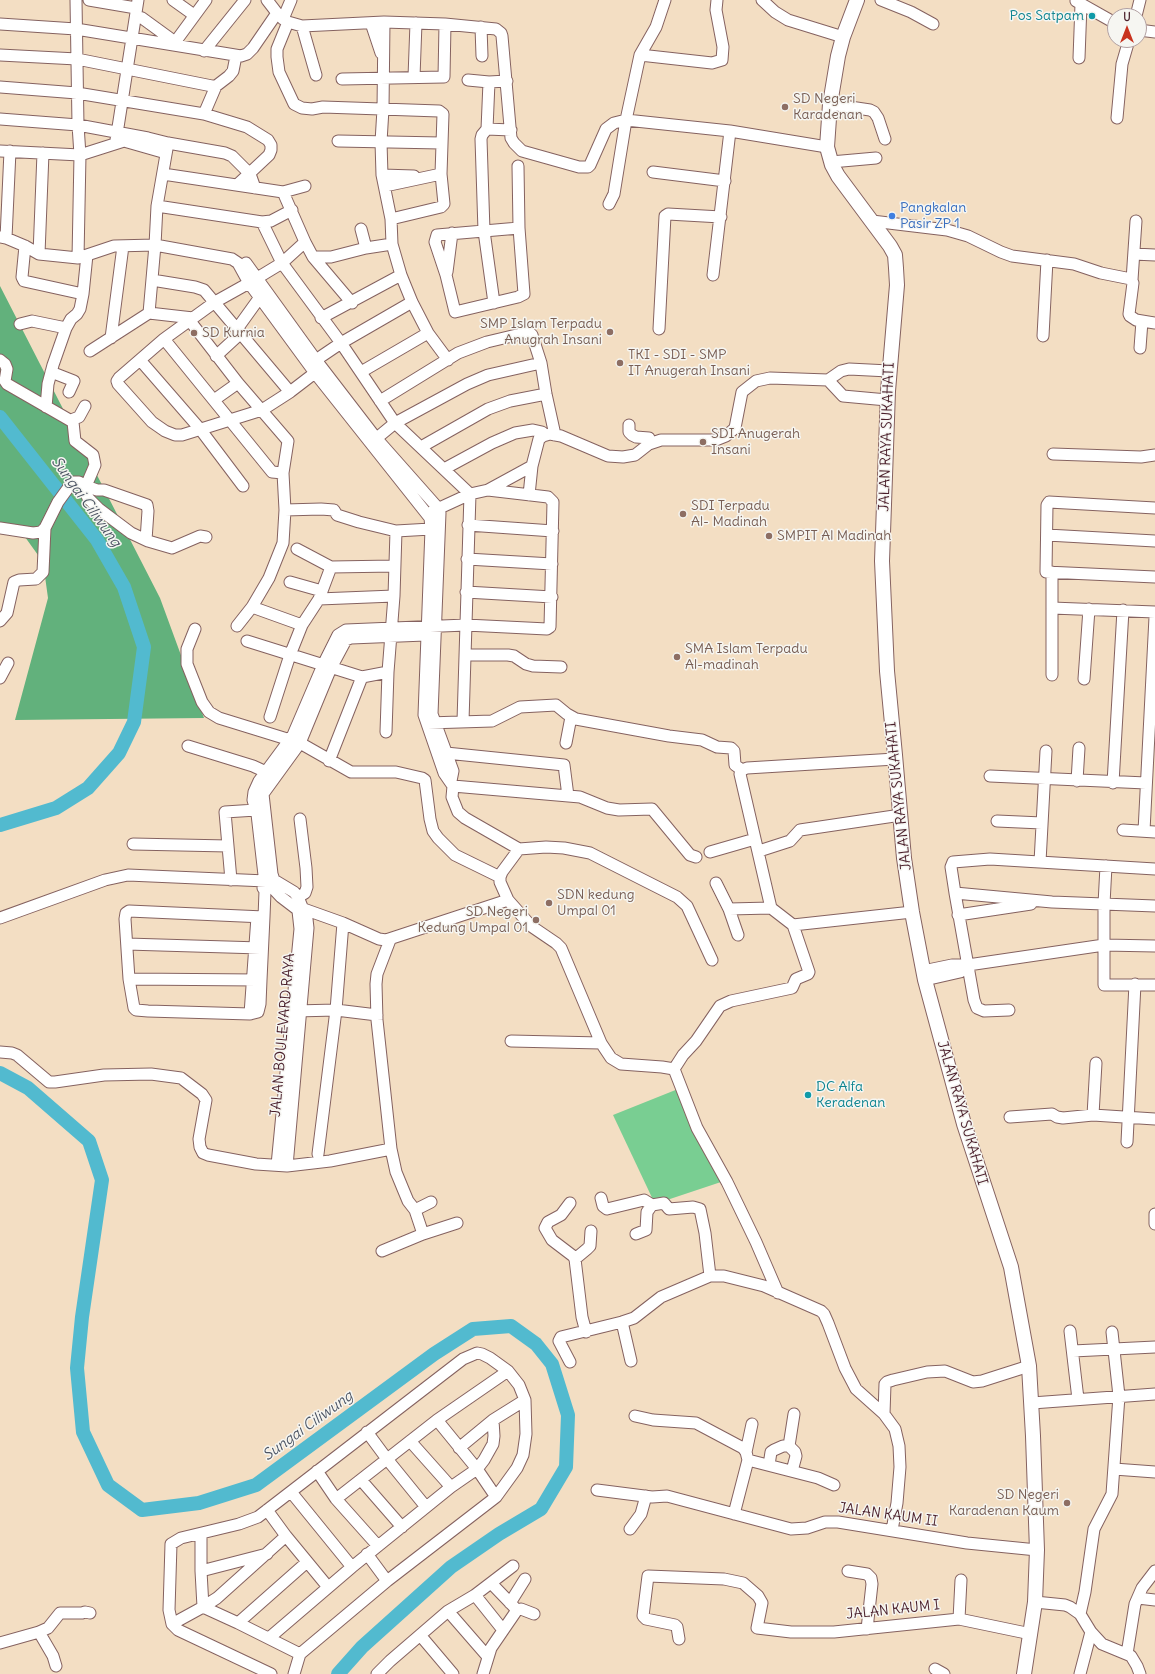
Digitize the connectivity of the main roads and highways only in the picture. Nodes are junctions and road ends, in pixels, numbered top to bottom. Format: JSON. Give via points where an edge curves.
{"nodes":[{"id":1,"x":858,"y":0,"type":"edge"},
{"id":2,"x":1024,"y":1674,"type":"edge"}],
"edges":[{"from":1,"to":2,"type":"main road","name":"JALAN RAYA SUKAHATI","via":[[838,56],[830,104],[827,147],[831,162],[847,189],[890,246],[896,268],[897,285],[887,400],[882,571],[887,671],[904,858],[924,975],[964,1124],[1010,1267],[1029,1366],[1037,1550],[1035,1602]]}]}
